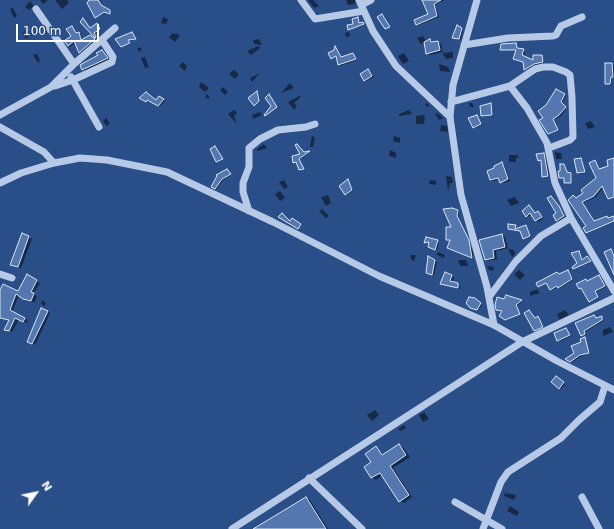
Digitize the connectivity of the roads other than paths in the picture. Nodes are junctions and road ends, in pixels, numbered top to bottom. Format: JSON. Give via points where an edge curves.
{"nodes":[{"id":1,"x":301,"y":0,"type":"edge"},
{"id":2,"x":372,"y":0,"type":"edge"},
{"id":3,"x":477,"y":0,"type":"edge"},
{"id":4,"x":361,"y":6,"type":"edge"},
{"id":5,"x":36,"y":9,"type":"dead end"},
{"id":6,"x":582,"y":17,"type":"dead end"},
{"id":7,"x":115,"y":28,"type":"dead end"},
{"id":8,"x":102,"y":40,"type":"junction"},
{"id":9,"x":464,"y":45,"type":"junction"},
{"id":10,"x":74,"y":64,"type":"junction"},
{"id":11,"x":67,"y":73,"type":"junction"},
{"id":12,"x":73,"y":80,"type":"junction"},
{"id":13,"x":510,"y":86,"type":"junction"},
{"id":14,"x":51,"y":87,"type":"junction"},
{"id":15,"x":451,"y":102,"type":"junction"},
{"id":16,"x":0,"y":115,"type":"edge"},
{"id":17,"x":450,"y":117,"type":"junction"},
{"id":18,"x":315,"y":124,"type":"dead end"},
{"id":19,"x":0,"y":127,"type":"edge"},
{"id":20,"x":99,"y":127,"type":"dead end"},
{"id":21,"x":549,"y":148,"type":"junction"},
{"id":22,"x":54,"y":163,"type":"junction"},
{"id":23,"x":0,"y":183,"type":"edge"},
{"id":24,"x":249,"y":211,"type":"junction"},
{"id":25,"x":571,"y":218,"type":"junction"},
{"id":26,"x":0,"y":274,"type":"edge"},
{"id":27,"x":12,"y":278,"type":"dead end"},
{"id":28,"x":614,"y":290,"type":"edge"},
{"id":29,"x":489,"y":297,"type":"junction"},
{"id":30,"x":614,"y":298,"type":"edge"},
{"id":31,"x":494,"y":325,"type":"junction"},
{"id":32,"x":522,"y":342,"type":"junction"},
{"id":33,"x":605,"y":386,"type":"junction"},
{"id":34,"x":614,"y":390,"type":"edge"},
{"id":35,"x":309,"y":478,"type":"junction"},
{"id":36,"x":582,"y":497,"type":"dead end"},
{"id":37,"x":455,"y":502,"type":"dead end"},
{"id":38,"x":485,"y":519,"type":"junction"},
{"id":39,"x":232,"y":529,"type":"edge"},
{"id":40,"x":362,"y":529,"type":"edge"},
{"id":41,"x":483,"y":529,"type":"edge"},
{"id":42,"x":502,"y":529,"type":"edge"},
{"id":43,"x":599,"y":529,"type":"edge"}],
"edges":[{"from":1,"to":4,"type":"street","via":[[315,19]]},
{"from":2,"to":4,"type":"street"},
{"from":3,"to":9,"type":"street"},
{"from":4,"to":17,"type":"street","via":[[373,31],[396,66]]},
{"from":5,"to":10,"type":"street"},
{"from":6,"to":9,"type":"street","via":[[561,26],[553,36],[508,38]]},
{"from":7,"to":8,"type":"street"},
{"from":8,"to":10,"type":"street"},
{"from":8,"to":12,"type":"street","via":[[113,57],[112,62]]},
{"from":9,"to":15,"type":"street"},
{"from":10,"to":11,"type":"street"},
{"from":11,"to":12,"type":"street"},
{"from":11,"to":14,"type":"street"},
{"from":12,"to":14,"type":"street"},
{"from":12,"to":20,"type":"street"},
{"from":13,"to":15,"type":"street"},
{"from":13,"to":21,"type":"street","via":[[527,108]]},
{"from":13,"to":21,"type":"street","via":[[535,69],[543,67],[553,67],[570,75],[573,137]]},
{"from":14,"to":16,"type":"street"},
{"from":15,"to":17,"type":"street"},
{"from":17,"to":29,"type":"street","via":[[461,195]]},
{"from":18,"to":24,"type":"street","via":[[278,130],[249,148],[249,167],[243,183]]},
{"from":19,"to":22,"type":"street","via":[[44,152]]},
{"from":21,"to":25,"type":"street","via":[[555,183]]},
{"from":22,"to":23,"type":"street","via":[[21,173]]},
{"from":22,"to":24,"type":"street","via":[[80,158],[107,160],[167,172]]},
{"from":24,"to":31,"type":"street","via":[[379,276]]},
{"from":25,"to":28,"type":"street"},
{"from":25,"to":29,"type":"street","via":[[541,236],[516,261]]},
{"from":26,"to":27,"type":"street"},
{"from":29,"to":31,"type":"street"},
{"from":30,"to":32,"type":"street"},
{"from":31,"to":32,"type":"street"},
{"from":32,"to":33,"type":"street"},
{"from":32,"to":35,"type":"street"},
{"from":33,"to":34,"type":"street"},
{"from":33,"to":38,"type":"street","via":[[600,402],[561,438],[508,472]]},
{"from":35,"to":39,"type":"street"},
{"from":35,"to":40,"type":"street"},
{"from":36,"to":43,"type":"street"},
{"from":37,"to":38,"type":"street"},
{"from":38,"to":41,"type":"street"},
{"from":38,"to":42,"type":"street"}]}
